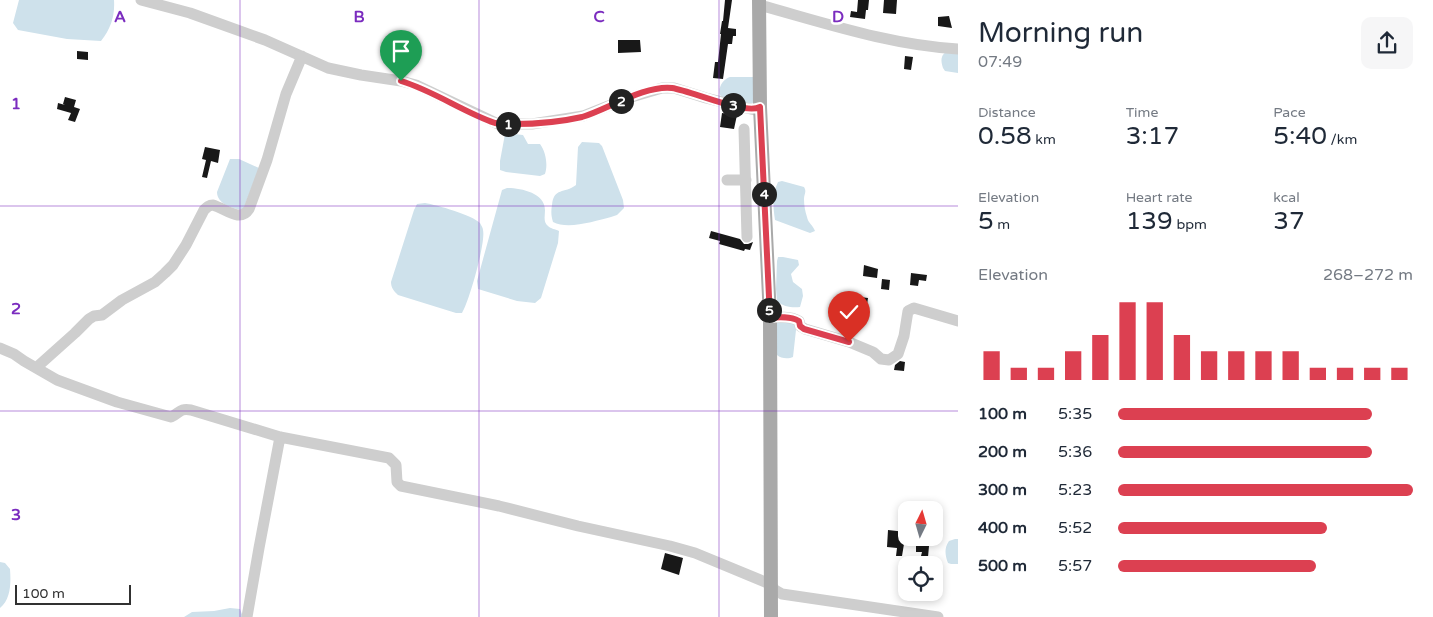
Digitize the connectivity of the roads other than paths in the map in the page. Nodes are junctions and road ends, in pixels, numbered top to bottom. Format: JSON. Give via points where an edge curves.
{"nodes":[{"id":1,"x":141,"y":0,"type":"edge"},
{"id":2,"x":760,"y":2,"type":"edge"},
{"id":3,"x":958,"y":49,"type":"edge"},
{"id":4,"x":302,"y":56,"type":"junction"},
{"id":5,"x":760,"y":107,"type":"junction"},
{"id":6,"x":744,"y":129,"type":"dead end"},
{"id":7,"x":727,"y":180,"type":"dead end"},
{"id":8,"x":746,"y":180,"type":"junction"},
{"id":9,"x":748,"y":237,"type":"dead end"},
{"id":10,"x":770,"y":318,"type":"junction"},
{"id":11,"x":958,"y":321,"type":"edge"},
{"id":12,"x":0,"y":348,"type":"edge"},
{"id":13,"x":37,"y":367,"type":"junction"},
{"id":14,"x":280,"y":437,"type":"junction"},
{"id":15,"x":770,"y":584,"type":"junction"},
{"id":16,"x":247,"y":617,"type":"edge"},
{"id":17,"x":771,"y":617,"type":"edge"},
{"id":18,"x":938,"y":617,"type":"edge"}],
"edges":[{"from":1,"to":4,"type":"street","via":[[190,13]]},
{"from":2,"to":3,"type":"street","via":[[845,29],[930,47]]},
{"from":2,"to":5,"type":"main road"},
{"from":4,"to":5,"type":"street","via":[[328,68],[416,85],[498,124],[532,124],[583,116],[662,88],[674,88],[755,110]]},
{"from":4,"to":13,"type":"street","via":[[246,214],[240,216],[210,205],[165,273],[102,315],[89,319]]},
{"from":5,"to":10,"type":"main road"},
{"from":6,"to":8,"type":"street"},
{"from":7,"to":8,"type":"street"},
{"from":8,"to":9,"type":"street"},
{"from":10,"to":11,"type":"street","via":[[795,319],[804,329],[849,342],[889,360],[898,354],[908,311],[914,308]]},
{"from":10,"to":15,"type":"main road"},
{"from":12,"to":13,"type":"street"},
{"from":13,"to":14,"type":"street","via":[[56,380],[160,415],[171,417],[184,409]]},
{"from":14,"to":15,"type":"street","via":[[388,458],[396,465],[397,482],[402,486],[670,546],[696,553]]},
{"from":14,"to":16,"type":"street"},
{"from":15,"to":17,"type":"main road"},
{"from":15,"to":18,"type":"street","via":[[786,595]]}]}
